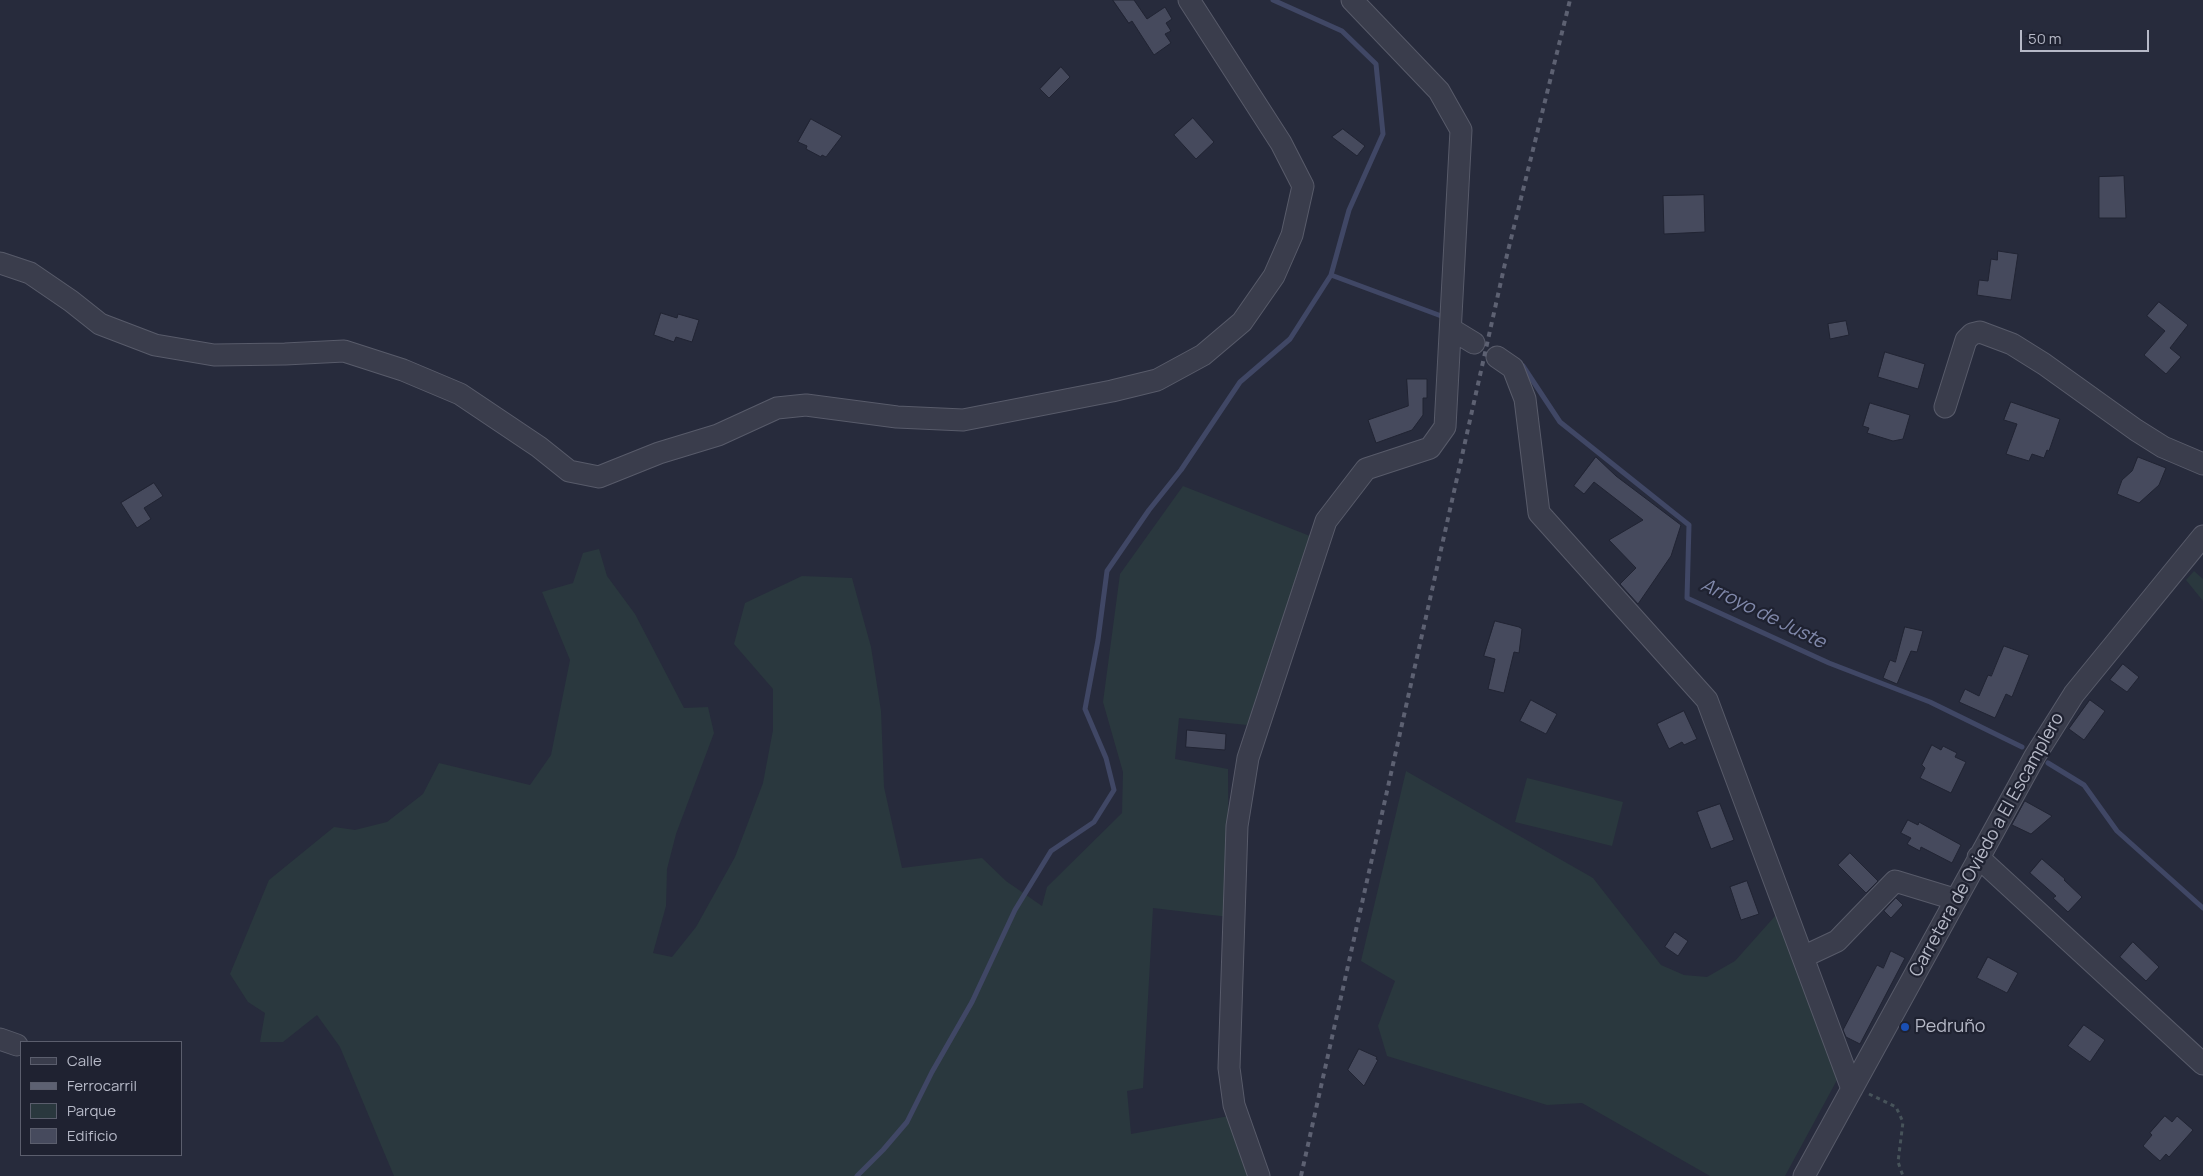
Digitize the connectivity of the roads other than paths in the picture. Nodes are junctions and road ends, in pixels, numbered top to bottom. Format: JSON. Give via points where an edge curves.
{"nodes":[{"id":1,"x":1189,"y":0,"type":"edge"},
{"id":2,"x":1352,"y":0,"type":"edge"},
{"id":3,"x":0,"y":263,"type":"edge"},
{"id":4,"x":1451,"y":329,"type":"junction"},
{"id":5,"x":1474,"y":343,"type":"dead end"},
{"id":6,"x":1496,"y":358,"type":"dead end"},
{"id":7,"x":1945,"y":407,"type":"dead end"},
{"id":8,"x":2203,"y":464,"type":"edge"},
{"id":9,"x":2203,"y":536,"type":"edge"},
{"id":10,"x":1978,"y":857,"type":"junction"},
{"id":11,"x":1954,"y":899,"type":"junction"},
{"id":12,"x":1803,"y":957,"type":"junction"},
{"id":13,"x":2203,"y":1064,"type":"edge"},
{"id":14,"x":1852,"y":1088,"type":"junction"},
{"id":15,"x":1259,"y":1176,"type":"edge"},
{"id":16,"x":1804,"y":1176,"type":"edge"}],
"edges":[{"from":1,"to":3,"type":"street","via":[[1281,144],[1303,186],[1292,235],[1277,268],[1242,322],[1203,355],[1157,380],[1112,391],[962,420],[896,417],[806,405],[777,408],[718,436],[598,477],[569,470],[460,394],[403,370],[344,351],[214,355],[156,345],[100,324],[30,273]]},
{"from":2,"to":4,"type":"street","via":[[1439,91],[1461,130]]},
{"from":4,"to":5,"type":"street"},
{"from":4,"to":15,"type":"street","via":[[1444,427],[1430,448],[1366,469],[1326,521],[1248,758],[1237,826],[1229,1068],[1234,1106]]},
{"from":6,"to":12,"type":"street","via":[[1513,368],[1526,400],[1539,513],[1707,700]]},
{"from":7,"to":8,"type":"street","via":[[1966,340],[1980,332],[2012,344],[2163,447]]},
{"from":9,"to":10,"type":"street","name":"Carretera de Oviedo a El Escamplero","via":[[2074,694],[2034,756]]},
{"from":10,"to":11,"type":"street","name":"Carretera de Oviedo a El Escamplero"},
{"from":10,"to":13,"type":"street"},
{"from":11,"to":12,"type":"street","via":[[1895,881],[1838,941]]},
{"from":11,"to":14,"type":"street","name":"Carretera de Oviedo a El Escamplero"},
{"from":12,"to":14,"type":"street"},
{"from":14,"to":16,"type":"street","name":"Carretera de Oviedo a El Escamplero"}]}
